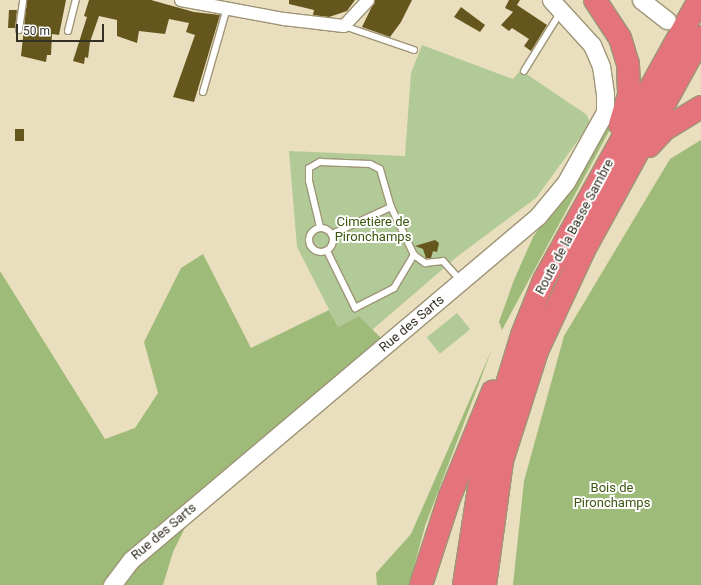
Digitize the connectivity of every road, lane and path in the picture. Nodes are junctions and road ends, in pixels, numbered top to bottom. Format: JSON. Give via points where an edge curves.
{"nodes":[{"id":1,"x":22,"y":0,"type":"edge"},
{"id":2,"x":76,"y":0,"type":"edge"},
{"id":3,"x":181,"y":0,"type":"edge"},
{"id":4,"x":368,"y":0,"type":"edge"},
{"id":5,"x":595,"y":0,"type":"edge"},
{"id":6,"x":641,"y":0,"type":"edge"},
{"id":7,"x":699,"y":0,"type":"edge"},
{"id":8,"x":560,"y":7,"type":"edge"},
{"id":9,"x":227,"y":8,"type":"junction"},
{"id":10,"x":667,"y":20,"type":"dead end"},
{"id":11,"x":344,"y":26,"type":"junction"},
{"id":12,"x":19,"y":30,"type":"dead end"},
{"id":13,"x":68,"y":31,"type":"dead end"},
{"id":14,"x":701,"y":37,"type":"edge"},
{"id":15,"x":414,"y":50,"type":"dead end"},
{"id":16,"x":524,"y":71,"type":"dead end"},
{"id":17,"x":202,"y":92,"type":"dead end"},
{"id":18,"x":701,"y":107,"type":"edge"},
{"id":19,"x":391,"y":207,"type":"junction"},
{"id":20,"x":320,"y":227,"type":"junction"},
{"id":21,"x":332,"y":234,"type":"junction"},
{"id":22,"x":584,"y":250,"type":"junction"},
{"id":23,"x":327,"y":251,"type":"junction"},
{"id":24,"x":414,"y":255,"type":"junction"},
{"id":25,"x":544,"y":280,"type":"junction"},
{"id":26,"x":462,"y":282,"type":"junction"},
{"id":27,"x":522,"y":336,"type":"junction"},
{"id":28,"x":480,"y":584,"type":"edge"},
{"id":29,"x":112,"y":585,"type":"edge"},
{"id":30,"x":421,"y":585,"type":"edge"}],
"edges":[{"from":1,"to":12,"type":"lane"},
{"from":2,"to":13,"type":"lane"},
{"from":3,"to":9,"type":"street"},
{"from":4,"to":11,"type":"street"},
{"from":5,"to":25,"type":"highway","via":[[620,38],[628,64],[628,95],[623,120],[553,248]]},
{"from":6,"to":10,"type":"street"},
{"from":7,"to":25,"type":"highway","name":"Route de la Basse Sambre"},
{"from":8,"to":16,"type":"lane"},
{"from":8,"to":26,"type":"street","name":"Rue des Sarts","via":[[598,56],[603,74],[605,112],[570,176],[549,204]]},
{"from":9,"to":11,"type":"street"},
{"from":9,"to":17,"type":"lane"},
{"from":11,"to":15,"type":"lane"},
{"from":14,"to":22,"type":"highway","name":"Route de la Basse Sambre"},
{"from":18,"to":22,"type":"highway","via":[[684,115],[654,138],[605,224]]},
{"from":19,"to":20,"type":"lane","via":[[380,169],[370,164],[320,162],[309,168],[309,181]]},
{"from":19,"to":21,"type":"lane"},
{"from":19,"to":24,"type":"lane"},
{"from":20,"to":21,"type":"lane"},
{"from":20,"to":23,"type":"lane","via":[[310,236],[309,244],[315,250]]},
{"from":21,"to":23,"type":"lane","via":[[333,242]]},
{"from":22,"to":28,"type":"highway","name":"Route de la Basse Sambre","via":[[537,351],[502,461]]},
{"from":23,"to":24,"type":"lane","via":[[355,308],[394,288]]},
{"from":24,"to":26,"type":"lane","via":[[425,263],[443,261]]},
{"from":25,"to":27,"type":"highway","name":"Route de la Basse Sambre"},
{"from":26,"to":29,"type":"street","name":"Rue des Sarts","via":[[131,560]]},
{"from":27,"to":28,"type":"highway","name":"Route de la Basse Sambre","via":[[483,462]]},
{"from":27,"to":30,"type":"highway","via":[[483,411],[450,496]]}]}
